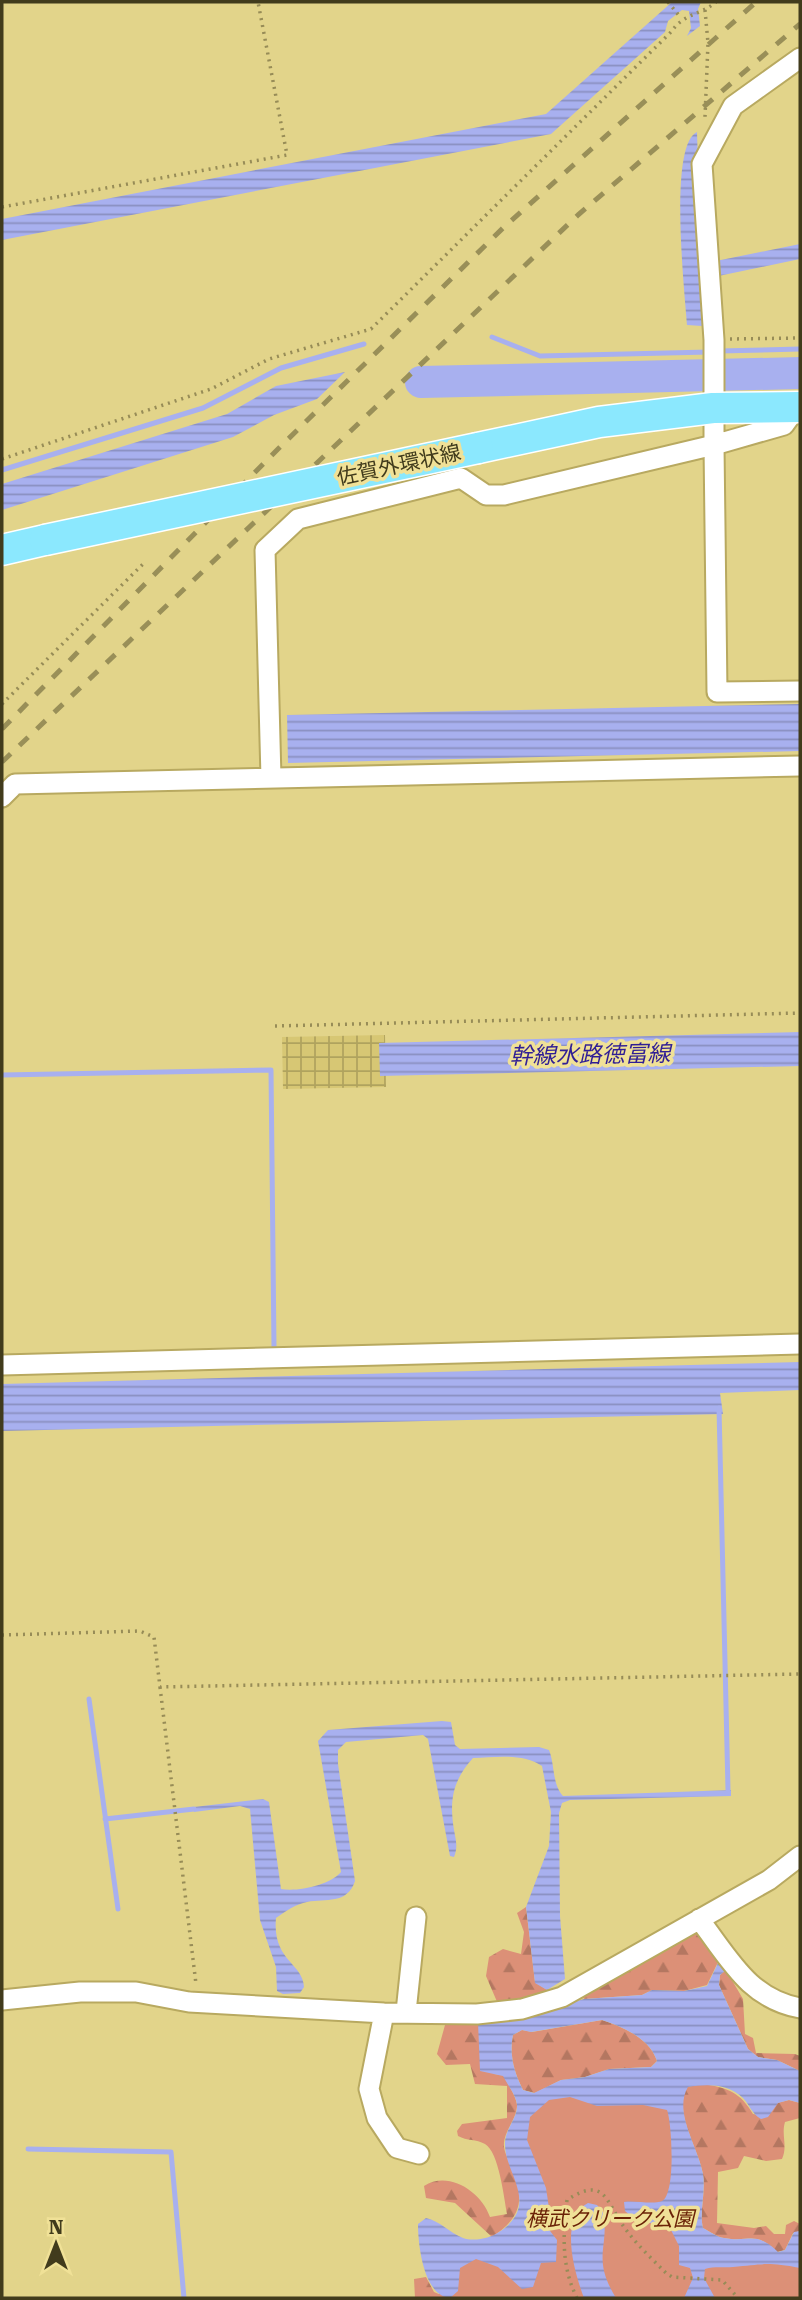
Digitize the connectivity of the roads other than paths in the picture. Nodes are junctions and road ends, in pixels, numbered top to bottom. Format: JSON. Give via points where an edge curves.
{"nodes":[{"id":1,"x":800,"y":58,"type":"edge"},
{"id":2,"x":713,"y":400,"type":"junction"},
{"id":3,"x":799,"y":407,"type":"edge"},
{"id":4,"x":714,"y":445,"type":"junction"},
{"id":5,"x":2,"y":550,"type":"edge"},
{"id":6,"x":800,"y":691,"type":"edge"},
{"id":7,"x":800,"y":766,"type":"edge"},
{"id":8,"x":271,"y":778,"type":"junction"},
{"id":9,"x":2,"y":797,"type":"edge"},
{"id":10,"x":800,"y":1344,"type":"edge"},
{"id":11,"x":2,"y":1365,"type":"edge"},
{"id":12,"x":800,"y":1856,"type":"edge"},
{"id":13,"x":416,"y":1917,"type":"dead end"},
{"id":14,"x":699,"y":1919,"type":"junction"},
{"id":15,"x":2,"y":2000,"type":"edge"},
{"id":16,"x":800,"y":2008,"type":"edge"},
{"id":17,"x":384,"y":2012,"type":"junction"},
{"id":18,"x":406,"y":2012,"type":"junction"},
{"id":19,"x":419,"y":2154,"type":"dead end"}],
"edges":[{"from":1,"to":2,"type":"street","via":[[733,106],[702,164],[714,340]]},
{"from":2,"to":3,"type":"main road","name":"佐賀外環状線"},
{"from":2,"to":4,"type":"street"},
{"from":2,"to":5,"type":"main road","name":"佐賀外環状線","bridge":true},
{"from":3,"to":4,"type":"street","via":[[784,425]]},
{"from":4,"to":6,"type":"street","via":[[717,692]]},
{"from":4,"to":8,"type":"street","via":[[504,495],[486,495],[461,478],[298,519],[265,550]]},
{"from":7,"to":8,"type":"street"},
{"from":8,"to":9,"type":"street","via":[[15,784]]},
{"from":10,"to":11,"type":"street"},
{"from":12,"to":14,"type":"street","via":[[769,1880]]},
{"from":13,"to":18,"type":"street"},
{"from":14,"to":16,"type":"street","via":[[756,1991],[779,2004]]},
{"from":14,"to":18,"type":"street","via":[[562,1997],[522,2009],[477,2014]]},
{"from":15,"to":17,"type":"street","via":[[136,1992],[189,2002]]},
{"from":17,"to":18,"type":"street"},
{"from":17,"to":19,"type":"street","via":[[369,2089],[377,2118],[397,2148]]}]}
